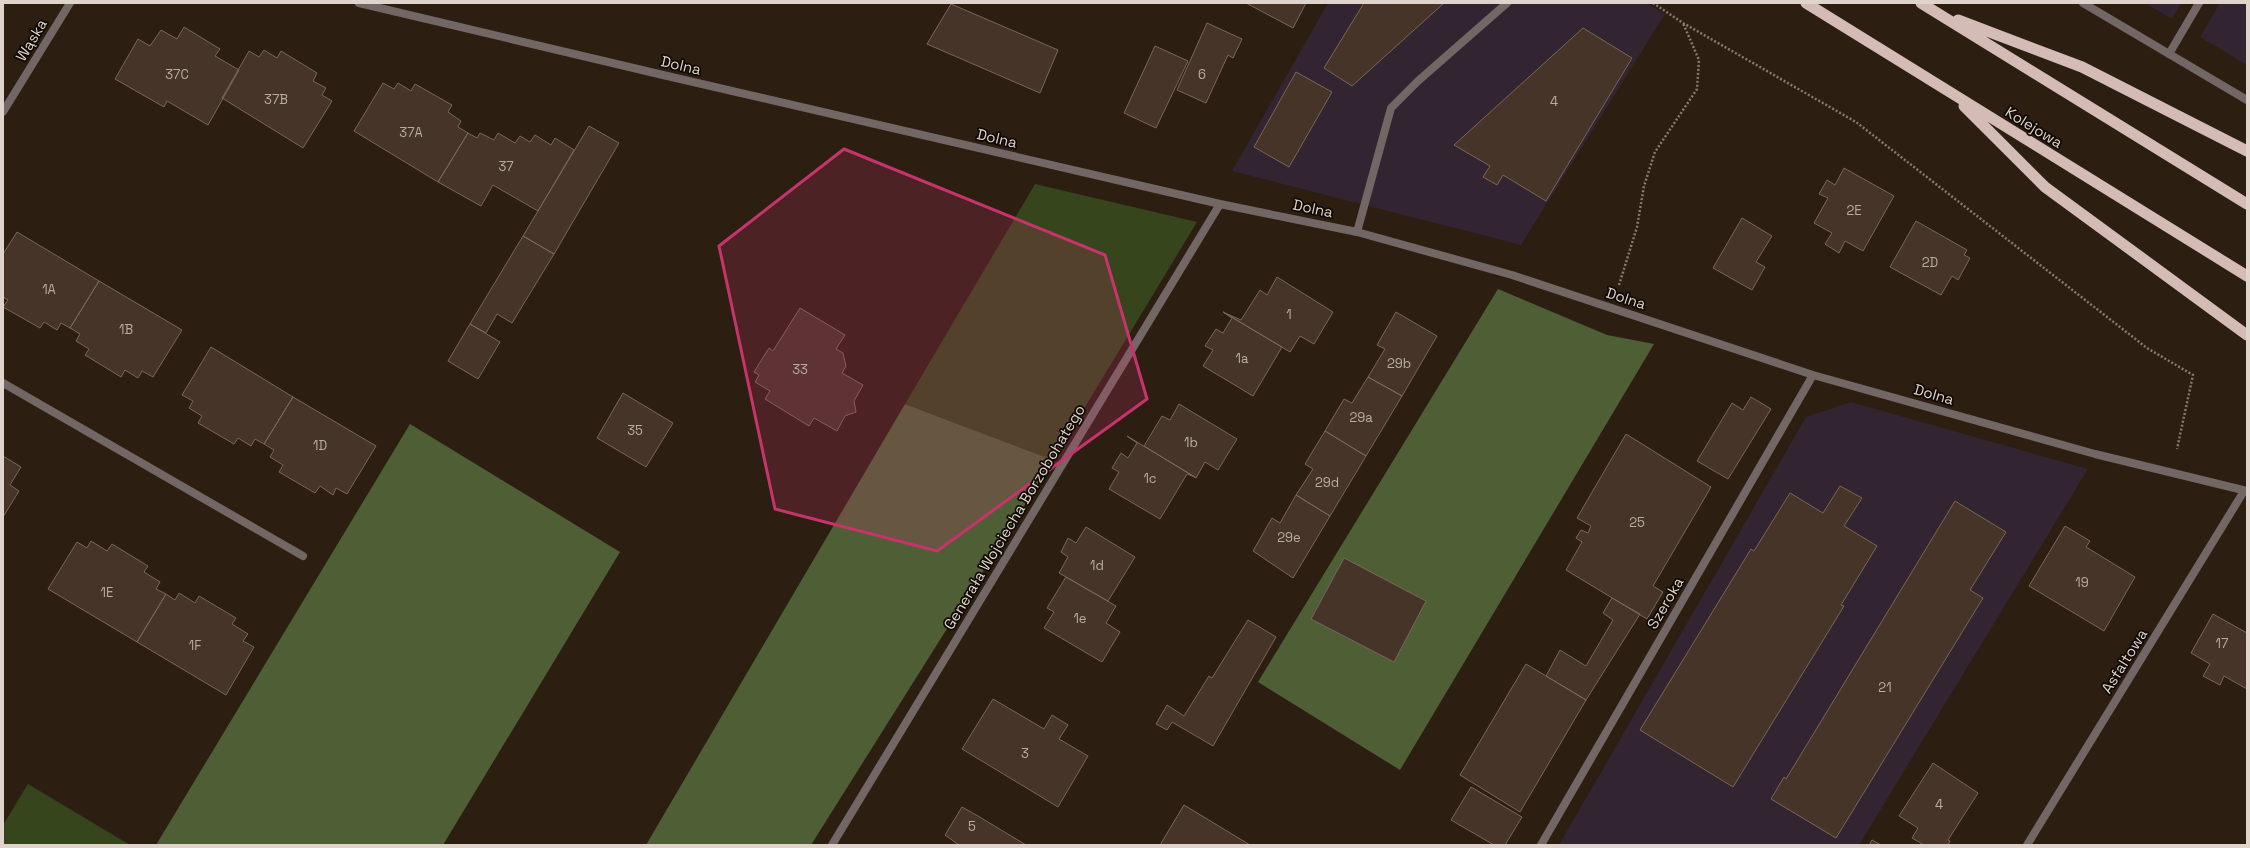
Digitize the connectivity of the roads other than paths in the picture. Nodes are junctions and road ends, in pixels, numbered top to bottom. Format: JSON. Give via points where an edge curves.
{"nodes":[{"id":1,"x":70,"y":3,"type":"edge"},
{"id":2,"x":359,"y":3,"type":"edge"},
{"id":3,"x":1507,"y":3,"type":"edge"},
{"id":4,"x":1806,"y":3,"type":"edge"},
{"id":5,"x":1921,"y":3,"type":"edge"},
{"id":6,"x":2083,"y":3,"type":"edge"},
{"id":7,"x":2199,"y":3,"type":"edge"},
{"id":8,"x":1933,"y":10,"type":"junction"},
{"id":9,"x":2169,"y":54,"type":"junction"},
{"id":10,"x":1949,"y":92,"type":"junction"},
{"id":11,"x":2247,"y":100,"type":"edge"},
{"id":12,"x":3,"y":112,"type":"edge"},
{"id":13,"x":2247,"y":151,"type":"edge"},
{"id":14,"x":1220,"y":204,"type":"junction"},
{"id":15,"x":2247,"y":204,"type":"edge"},
{"id":16,"x":1357,"y":232,"type":"junction"},
{"id":17,"x":2247,"y":276,"type":"edge"},
{"id":18,"x":2247,"y":335,"type":"edge"},
{"id":19,"x":1813,"y":375,"type":"junction"},
{"id":20,"x":3,"y":383,"type":"edge"},
{"id":21,"x":2246,"y":491,"type":"edge"},
{"id":22,"x":303,"y":556,"type":"dead end"},
{"id":23,"x":832,"y":845,"type":"edge"},
{"id":24,"x":1541,"y":845,"type":"edge"},
{"id":25,"x":2027,"y":845,"type":"edge"}],
"edges":[{"from":1,"to":12,"type":"street","name":"Wąska"},
{"from":2,"to":14,"type":"street","name":"Dolna"},
{"from":3,"to":16,"type":"street","via":[[1391,108]]},
{"from":4,"to":10,"type":"highway","name":"Kolejowa"},
{"from":5,"to":8,"type":"highway"},
{"from":6,"to":9,"type":"street"},
{"from":7,"to":9,"type":"street"},
{"from":8,"to":13,"type":"highway","via":[[2082,67]]},
{"from":8,"to":15,"type":"highway"},
{"from":9,"to":11,"type":"street"},
{"from":10,"to":17,"type":"highway","name":"Kolejowa"},
{"from":10,"to":18,"type":"highway","via":[[2045,187]]},
{"from":14,"to":16,"type":"street","name":"Dolna"},
{"from":14,"to":23,"type":"street","name":"Generała Wojciecha Borzobohatego"},
{"from":16,"to":19,"type":"street","name":"Dolna","via":[[1512,275]]},
{"from":19,"to":21,"type":"street","name":"Dolna","via":[[2095,454]]},
{"from":19,"to":24,"type":"street","name":"Szeroka"},
{"from":20,"to":22,"type":"street"},
{"from":21,"to":25,"type":"street","name":"Asfaltowa"}]}
